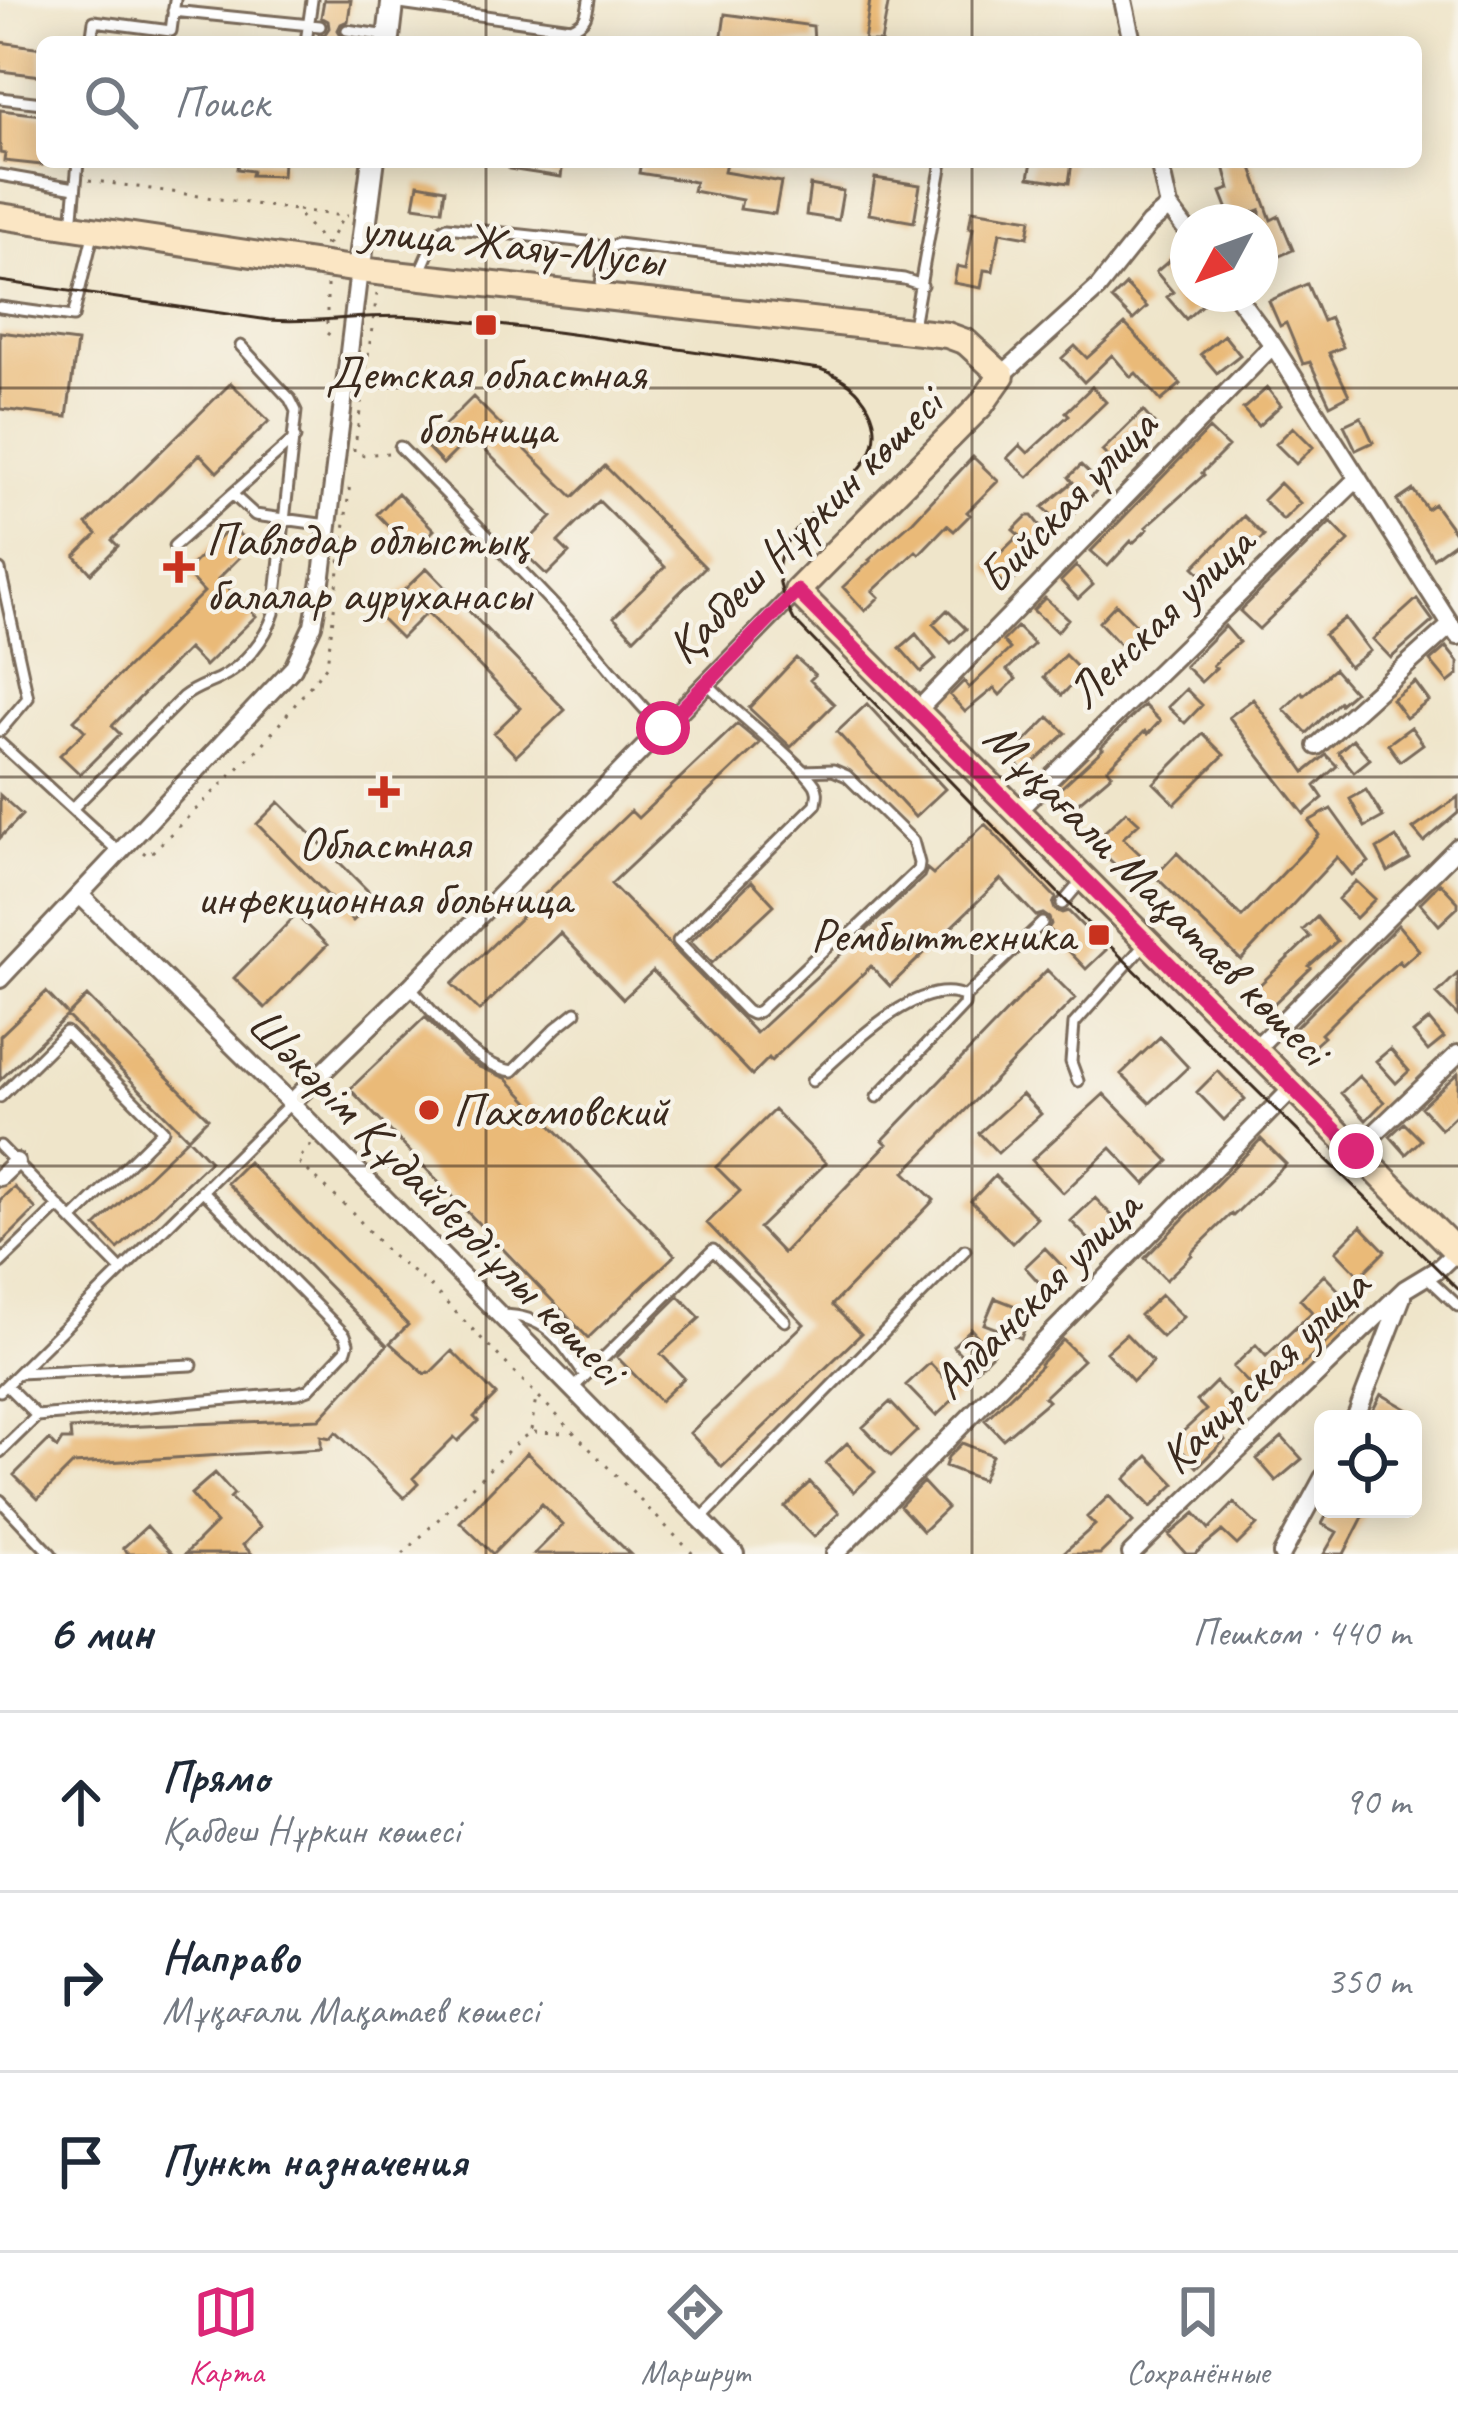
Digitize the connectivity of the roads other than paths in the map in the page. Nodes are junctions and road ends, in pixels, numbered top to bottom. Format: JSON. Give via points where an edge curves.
{"nodes":[{"id":1,"x":312,"y":0,"type":"edge"},
{"id":2,"x":589,"y":0,"type":"edge"},
{"id":3,"x":1123,"y":0,"type":"edge"},
{"id":4,"x":393,"y":2,"type":"edge"},
{"id":5,"x":174,"y":6,"type":"edge"},
{"id":6,"x":314,"y":25,"type":"junction"},
{"id":7,"x":347,"y":30,"type":"dead end"},
{"id":8,"x":92,"y":36,"type":"edge"},
{"id":9,"x":165,"y":36,"type":"edge"},
{"id":10,"x":170,"y":36,"type":"edge"},
{"id":11,"x":309,"y":36,"type":"edge"},
{"id":12,"x":374,"y":36,"type":"edge"},
{"id":13,"x":388,"y":36,"type":"edge"},
{"id":14,"x":1131,"y":36,"type":"edge"},
{"id":15,"x":0,"y":98,"type":"edge"},
{"id":16,"x":36,"y":102,"type":"edge"},
{"id":17,"x":77,"y":168,"type":"edge"},
{"id":18,"x":373,"y":168,"type":"edge"},
{"id":19,"x":941,"y":168,"type":"edge"},
{"id":20,"x":1160,"y":168,"type":"edge"},
{"id":21,"x":0,"y":176,"type":"edge"},
{"id":22,"x":75,"y":183,"type":"junction"},
{"id":23,"x":1169,"y":206,"type":"joint"},
{"id":24,"x":0,"y":217,"type":"edge"},
{"id":25,"x":83,"y":228,"type":"junction"},
{"id":26,"x":605,"y":249,"type":"junction"},
{"id":27,"x":368,"y":271,"type":"junction"},
{"id":28,"x":418,"y":277,"type":"junction"},
{"id":29,"x":922,"y":285,"type":"junction"},
{"id":30,"x":600,"y":297,"type":"junction"},
{"id":31,"x":0,"y":307,"type":"edge"},
{"id":32,"x":1248,"y":312,"type":"edge"},
{"id":33,"x":912,"y":331,"type":"junction"},
{"id":34,"x":1273,"y":345,"type":"junction"},
{"id":35,"x":242,"y":346,"type":"dead end"},
{"id":36,"x":1002,"y":375,"type":"junction"},
{"id":37,"x":295,"y":438,"type":"junction"},
{"id":38,"x":400,"y":447,"type":"road end"},
{"id":39,"x":1358,"y":478,"type":"junction"},
{"id":40,"x":232,"y":494,"type":"junction"},
{"id":41,"x":285,"y":520,"type":"junction"},
{"id":42,"x":327,"y":525,"type":"junction"},
{"id":43,"x":174,"y":546,"type":"dead end"},
{"id":44,"x":0,"y":570,"type":"edge"},
{"id":45,"x":797,"y":591,"type":"junction"},
{"id":46,"x":1455,"y":631,"type":"edge"},
{"id":47,"x":707,"y":683,"type":"junction"},
{"id":48,"x":917,"y":711,"type":"junction"},
{"id":49,"x":663,"y":728,"type":"junction"},
{"id":50,"x":0,"y":731,"type":"edge"},
{"id":51,"x":0,"y":743,"type":"edge"},
{"id":52,"x":1317,"y":746,"type":"dead end"},
{"id":53,"x":803,"y":771,"type":"junction"},
{"id":54,"x":72,"y":809,"type":"junction"},
{"id":55,"x":1017,"y":812,"type":"junction"},
{"id":56,"x":1458,"y":848,"type":"edge"},
{"id":57,"x":120,"y":853,"type":"junction"},
{"id":58,"x":1084,"y":878,"type":"junction"},
{"id":59,"x":81,"y":896,"type":"junction"},
{"id":60,"x":1062,"y":904,"type":"dead end"},
{"id":61,"x":1042,"y":923,"type":"dead end"},
{"id":62,"x":1146,"y":943,"type":"junction"},
{"id":63,"x":0,"y":979,"type":"edge"},
{"id":64,"x":410,"y":987,"type":"junction"},
{"id":65,"x":965,"y":997,"type":"junction"},
{"id":66,"x":576,"y":1012,"type":"dead end"},
{"id":67,"x":1255,"y":1050,"type":"junction"},
{"id":68,"x":1458,"y":1054,"type":"edge"},
{"id":69,"x":812,"y":1081,"type":"dead end"},
{"id":70,"x":1078,"y":1081,"type":"dead end"},
{"id":71,"x":1293,"y":1088,"type":"junction"},
{"id":72,"x":878,"y":1096,"type":"dead end"},
{"id":73,"x":0,"y":1097,"type":"edge"},
{"id":74,"x":291,"y":1103,"type":"junction"},
{"id":75,"x":0,"y":1146,"type":"edge"},
{"id":76,"x":1356,"y":1151,"type":"junction"},
{"id":77,"x":16,"y":1162,"type":"junction"},
{"id":78,"x":0,"y":1178,"type":"edge"},
{"id":79,"x":202,"y":1190,"type":"junction"},
{"id":80,"x":59,"y":1206,"type":"junction"},
{"id":81,"x":72,"y":1220,"type":"junction"},
{"id":82,"x":965,"y":1250,"type":"dead end"},
{"id":83,"x":1458,"y":1252,"type":"edge"},
{"id":84,"x":0,"y":1263,"type":"edge"},
{"id":85,"x":122,"y":1271,"type":"junction"},
{"id":86,"x":1426,"y":1276,"type":"junction"},
{"id":87,"x":1406,"y":1288,"type":"junction"},
{"id":88,"x":1458,"y":1306,"type":"edge"},
{"id":89,"x":784,"y":1321,"type":"dead end"},
{"id":90,"x":192,"y":1365,"type":"dead end"},
{"id":91,"x":18,"y":1373,"type":"junction"},
{"id":92,"x":579,"y":1382,"type":"junction"},
{"id":93,"x":3,"y":1388,"type":"edge"},
{"id":94,"x":1359,"y":1410,"type":"edge"},
{"id":95,"x":37,"y":1417,"type":"junction"},
{"id":96,"x":0,"y":1452,"type":"edge"},
{"id":97,"x":1314,"y":1495,"type":"edge"},
{"id":98,"x":0,"y":1500,"type":"edge"},
{"id":99,"x":701,"y":1519,"type":"junction"},
{"id":100,"x":51,"y":1554,"type":"edge"},
{"id":101,"x":735,"y":1554,"type":"edge"},
{"id":102,"x":835,"y":1554,"type":"edge"},
{"id":103,"x":1131,"y":1554,"type":"edge"},
{"id":104,"x":1282,"y":1554,"type":"edge"}],
"edges":[{"from":1,"to":6,"type":"lane"},
{"from":2,"to":4,"type":"lane","via":[[587,15],[571,28]]},
{"from":3,"to":14,"type":"street"},
{"from":4,"to":13,"type":"street"},
{"from":5,"to":6,"type":"lane"},
{"from":5,"to":10,"type":"lane"},
{"from":6,"to":11,"type":"lane"},
{"from":7,"to":12,"type":"lane"},
{"from":8,"to":9,"type":"lane","via":[[94,21]]},
{"from":15,"to":16,"type":"lane"},
{"from":17,"to":22,"type":"lane"},
{"from":18,"to":27,"type":"street"},
{"from":19,"to":29,"type":"lane"},
{"from":20,"to":23,"type":"street"},
{"from":21,"to":22,"type":"lane"},
{"from":22,"to":25,"type":"lane"},
{"from":23,"to":36,"type":"street","name":"Қабдеш Нұркин көшесі","via":[[1098,288]]},
{"from":24,"to":25,"type":"main road","name":"улица Жаяу-Мусы"},
{"from":25,"to":27,"type":"main road","name":"улица Жаяу-Мусы"},
{"from":25,"to":31,"type":"lane","via":[[73,317]]},
{"from":26,"to":28,"type":"lane","via":[[447,227],[437,232]]},
{"from":26,"to":29,"type":"lane","via":[[618,244]]},
{"from":26,"to":30,"type":"lane"},
{"from":27,"to":28,"type":"main road","name":"улица Жаяу-Мусы"},
{"from":27,"to":42,"type":"street"},
{"from":28,"to":30,"type":"main road","name":"улица Жаяу-Мусы"},
{"from":29,"to":33,"type":"lane"},
{"from":30,"to":33,"type":"main road","name":"улица Жаяу-Мусы"},
{"from":32,"to":34,"type":"street"},
{"from":33,"to":36,"type":"main road","name":"улица Жаяу-Мусы","via":[[966,342]]},
{"from":34,"to":39,"type":"street"},
{"from":34,"to":48,"type":"street","name":"Бийская улица"},
{"from":35,"to":37,"type":"lane","via":[[290,399]]},
{"from":36,"to":45,"type":"main road","name":"Қабдеш Нұркин көшесі"},
{"from":37,"to":40,"type":"lane"},
{"from":37,"to":41,"type":"lane"},
{"from":38,"to":49,"type":"lane"},
{"from":39,"to":46,"type":"street"},
{"from":39,"to":55,"type":"street","name":"Ленская улица"},
{"from":40,"to":41,"type":"lane","via":[[255,515]]},
{"from":40,"to":43,"type":"lane"},
{"from":41,"to":42,"type":"lane"},
{"from":41,"to":54,"type":"lane","via":[[274,613],[260,643],[183,697]]},
{"from":42,"to":57,"type":"street","via":[[313,626],[293,668]]},
{"from":44,"to":50,"type":"lane","via":[[28,698]]},
{"from":45,"to":47,"type":"street","name":"Қабдеш Нұркин көшесі"},
{"from":45,"to":48,"type":"main road","name":"Мұқағали Мақатаев көшесі"},
{"from":46,"to":52,"type":"street"},
{"from":47,"to":49,"type":"street","name":"Қабдеш Нұркин көшесі"},
{"from":47,"to":53,"type":"lane"},
{"from":48,"to":55,"type":"main road","name":"Мұқағали Мақатаев көшесі"},
{"from":49,"to":64,"type":"street","name":"Қабдеш Нұркин көшесі"},
{"from":51,"to":54,"type":"lane"},
{"from":53,"to":53,"type":"lane","via":[[847,776],[913,841],[918,870],[752,1014],[678,940],[816,804]]},
{"from":54,"to":57,"type":"lane"},
{"from":55,"to":58,"type":"main road","name":"Мұқағали Мақатаев көшесі"},
{"from":56,"to":67,"type":"street"},
{"from":57,"to":59,"type":"street"},
{"from":58,"to":60,"type":"lane"},
{"from":58,"to":62,"type":"main road","name":"Мұқағали Мақатаев көшесі"},
{"from":59,"to":63,"type":"street"},
{"from":59,"to":74,"type":"street","name":"Шәкәрім Құдайбердіұлы көшесі"},
{"from":61,"to":65,"type":"lane"},
{"from":62,"to":67,"type":"main road","name":"Мұқағали Мақатаев көшесі"},
{"from":62,"to":70,"type":"lane","via":[[1074,1024]]},
{"from":64,"to":66,"type":"lane","via":[[501,1070],[513,1071]]},
{"from":64,"to":74,"type":"street","name":"Қабдеш Нұркин көшесі"},
{"from":65,"to":69,"type":"lane","via":[[927,996],[881,1020]]},
{"from":65,"to":72,"type":"lane"},
{"from":67,"to":71,"type":"main road","name":"Мұқағали Мақатаев көшесі"},
{"from":68,"to":76,"type":"street"},
{"from":71,"to":76,"type":"main road","name":"Мұқағали Мақатаев көшесі"},
{"from":71,"to":102,"type":"street","name":"Алданская улица"},
{"from":73,"to":81,"type":"lane","via":[[66,1031],[164,1130]]},
{"from":74,"to":79,"type":"lane"},
{"from":74,"to":92,"type":"street","name":"Шәкәрім Құдайбердіұлы көшесі","via":[[500,1315]]},
{"from":75,"to":77,"type":"lane"},
{"from":76,"to":83,"type":"main road","name":"Мұқағали Мақатаев көшесі"},
{"from":77,"to":78,"type":"street"},
{"from":77,"to":80,"type":"lane"},
{"from":79,"to":85,"type":"lane"},
{"from":79,"to":95,"type":"lane","via":[[345,1335],[346,1351],[304,1392]]},
{"from":80,"to":81,"type":"lane"},
{"from":80,"to":84,"type":"lane"},
{"from":81,"to":85,"type":"lane"},
{"from":82,"to":99,"type":"lane"},
{"from":83,"to":86,"type":"street","name":"Качирская улица"},
{"from":85,"to":91,"type":"lane"},
{"from":86,"to":87,"type":"street","name":"Качирская улица"},
{"from":86,"to":88,"type":"lane"},
{"from":87,"to":94,"type":"street"},
{"from":87,"to":103,"type":"street","name":"Качирская улица"},
{"from":89,"to":92,"type":"lane","via":[[713,1250]]},
{"from":90,"to":91,"type":"lane"},
{"from":91,"to":93,"type":"lane"},
{"from":92,"to":99,"type":"street","name":"Шәкәрім Құдайбердіұлы көшесі"},
{"from":93,"to":95,"type":"lane"},
{"from":95,"to":96,"type":"lane"},
{"from":97,"to":104,"type":"street"},
{"from":98,"to":100,"type":"lane"},
{"from":99,"to":101,"type":"street","name":"Шәкәрім Құдайбердіұлы көшесі"}]}
